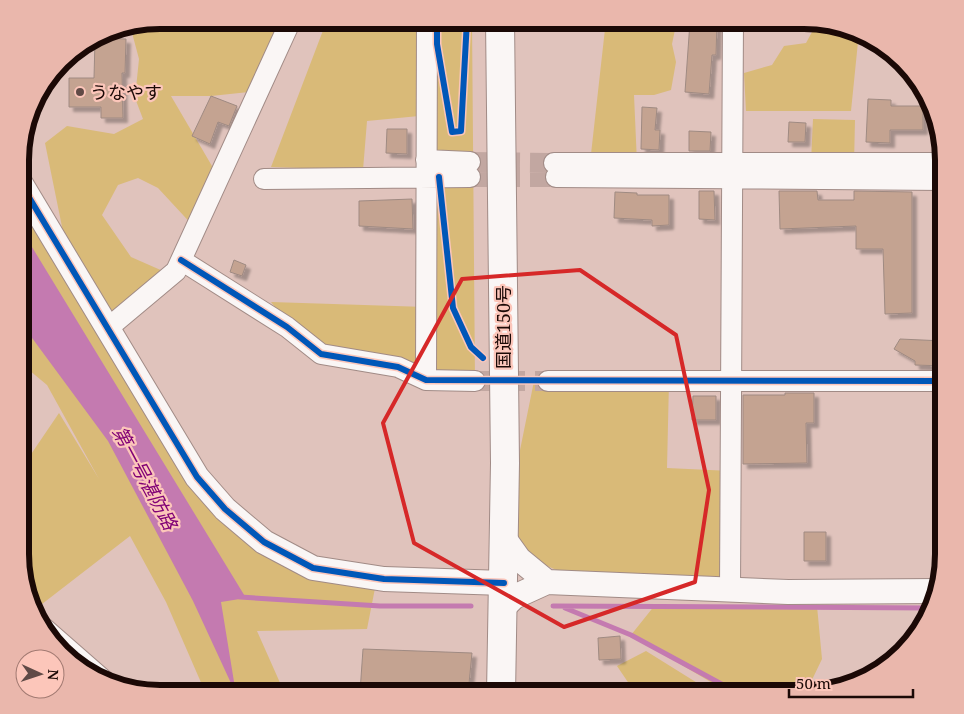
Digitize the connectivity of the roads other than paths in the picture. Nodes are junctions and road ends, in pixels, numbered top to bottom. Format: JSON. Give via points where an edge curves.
{"nodes":[{"id":1,"x":287,"y":29,"type":"edge"},
{"id":2,"x":426,"y":29,"type":"edge"},
{"id":3,"x":500,"y":29,"type":"edge"},
{"id":4,"x":733,"y":29,"type":"edge"},
{"id":5,"x":935,"y":163,"type":"edge"},
{"id":6,"x":426,"y":169,"type":"junction"},
{"id":7,"x":470,"y":170,"type":"tunnel mouth"},
{"id":8,"x":555,"y":170,"type":"tunnel mouth"},
{"id":9,"x":732,"y":170,"type":"junction"},
{"id":10,"x":264,"y":179,"type":"dead end"},
{"id":11,"x":935,"y":180,"type":"edge"},
{"id":12,"x":29,"y":198,"type":"edge"},
{"id":13,"x":181,"y":260,"type":"junction"},
{"id":14,"x":108,"y":328,"type":"junction"},
{"id":15,"x":426,"y":380,"type":"junction"},
{"id":16,"x":475,"y":381,"type":"tunnel mouth"},
{"id":17,"x":548,"y":381,"type":"tunnel mouth"},
{"id":18,"x":731,"y":381,"type":"junction"},
{"id":19,"x":935,"y":381,"type":"edge"},
{"id":20,"x":504,"y":538,"type":"junction"},
{"id":21,"x":547,"y":582,"type":"junction"},
{"id":22,"x":730,"y":590,"type":"junction"},
{"id":23,"x":930,"y":591,"type":"edge"},
{"id":24,"x":504,"y":596,"type":"junction"},
{"id":25,"x":501,"y":685,"type":"edge"}],
"edges":[{"from":1,"to":13,"type":"street"},
{"from":2,"to":6,"type":"street"},
{"from":3,"to":20,"type":"highway","name":"国道150号"},
{"from":4,"to":9,"type":"street"},
{"from":5,"to":9,"type":"street"},
{"from":6,"to":7,"type":"street"},
{"from":6,"to":10,"type":"street"},
{"from":6,"to":15,"type":"street"},
{"from":8,"to":9,"type":"street"},
{"from":9,"to":11,"type":"street"},
{"from":9,"to":18,"type":"street"},
{"from":12,"to":14,"type":"street"},
{"from":13,"to":14,"type":"street","via":[[176,271]]},
{"from":13,"to":15,"type":"street","via":[[287,328],[321,354],[398,367]]},
{"from":14,"to":24,"type":"street","via":[[197,478],[225,509],[264,542],[313,568]]},
{"from":15,"to":16,"type":"street"},
{"from":17,"to":18,"type":"street"},
{"from":18,"to":19,"type":"street"},
{"from":18,"to":22,"type":"street"},
{"from":20,"to":21,"type":"street","via":[[519,559]]},
{"from":20,"to":24,"type":"highway","name":"国道150号"},
{"from":21,"to":22,"type":"street"},
{"from":21,"to":24,"type":"street","via":[[514,597]]},
{"from":22,"to":23,"type":"street"},
{"from":24,"to":25,"type":"highway","name":"国道150号"}]}
